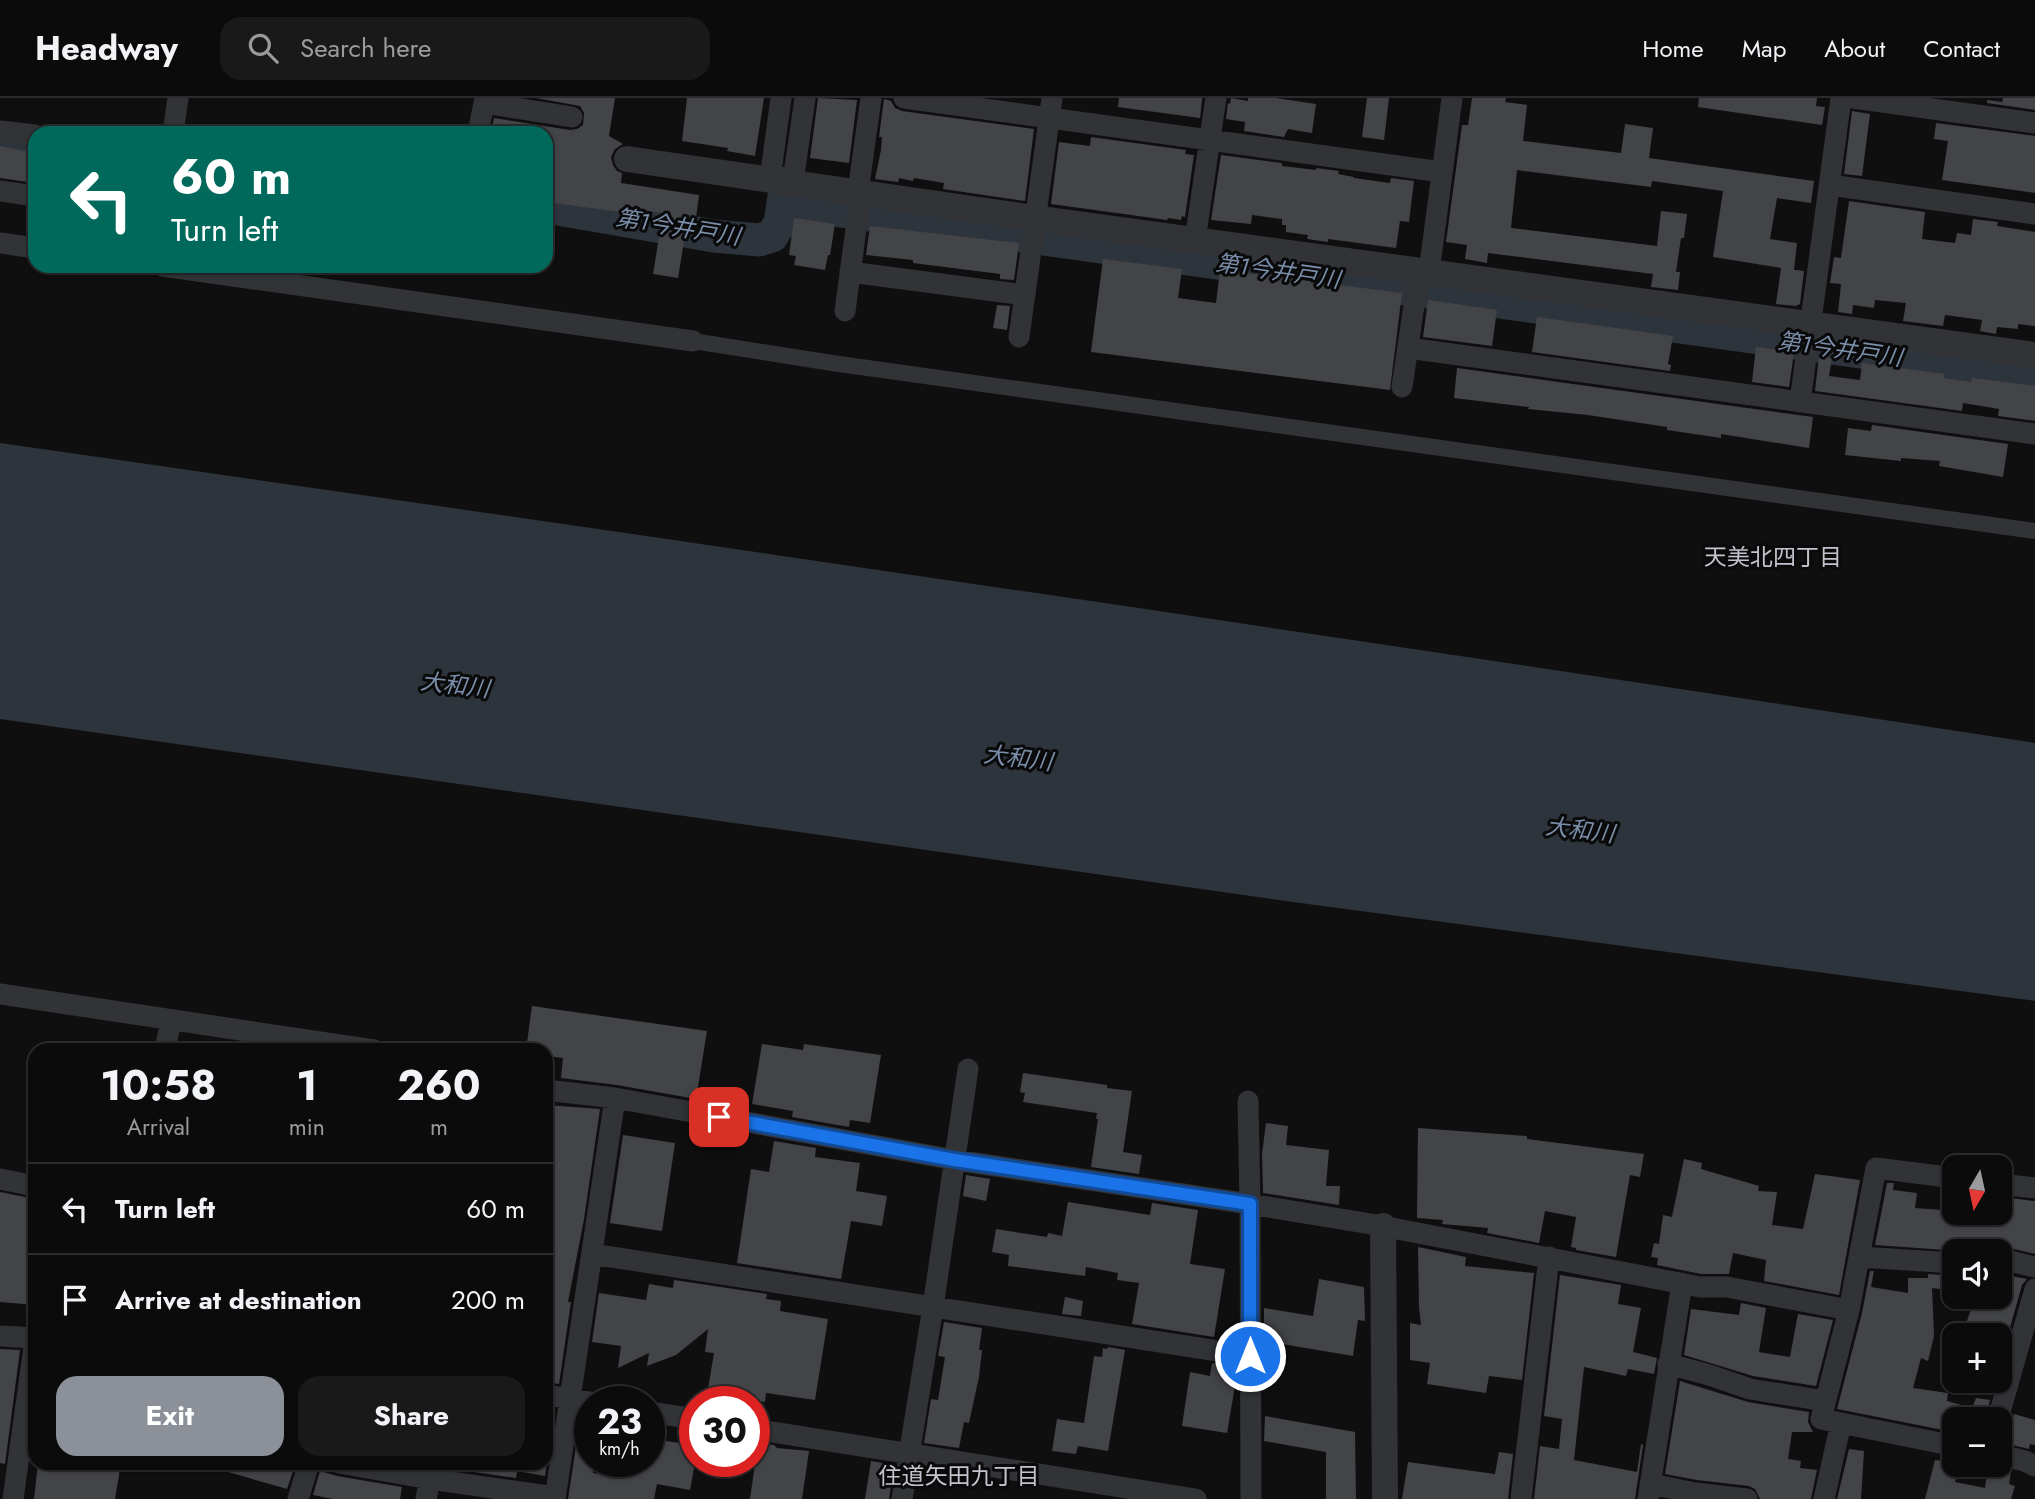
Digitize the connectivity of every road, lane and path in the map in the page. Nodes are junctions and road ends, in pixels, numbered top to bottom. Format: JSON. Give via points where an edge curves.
{"nodes":[{"id":1,"x":178,"y":98,"type":"edge"},
{"id":2,"x":781,"y":98,"type":"edge"},
{"id":3,"x":805,"y":98,"type":"edge"},
{"id":4,"x":871,"y":98,"type":"edge"},
{"id":5,"x":904,"y":98,"type":"edge"},
{"id":6,"x":1216,"y":98,"type":"edge"},
{"id":7,"x":1452,"y":98,"type":"edge"},
{"id":8,"x":1842,"y":98,"type":"edge"},
{"id":9,"x":1853,"y":98,"type":"edge"},
{"id":10,"x":485,"y":100,"type":"edge"},
{"id":11,"x":1051,"y":108,"type":"edge"},
{"id":12,"x":572,"y":117,"type":"dead end"},
{"id":13,"x":2035,"y":123,"type":"edge"},
{"id":14,"x":174,"y":126,"type":"edge"},
{"id":15,"x":479,"y":126,"type":"edge"},
{"id":16,"x":0,"y":131,"type":"edge"},
{"id":17,"x":28,"y":134,"type":"edge"},
{"id":18,"x":1210,"y":140,"type":"junction"},
{"id":19,"x":626,"y":159,"type":"dead end"},
{"id":20,"x":1442,"y":172,"type":"junction"},
{"id":21,"x":781,"y":181,"type":"junction"},
{"id":22,"x":1830,"y":185,"type":"junction"},
{"id":23,"x":0,"y":191,"type":"edge"},
{"id":24,"x":860,"y":193,"type":"junction"},
{"id":25,"x":28,"y":195,"type":"edge"},
{"id":26,"x":2035,"y":214,"type":"edge"},
{"id":27,"x":1034,"y":219,"type":"junction"},
{"id":28,"x":1195,"y":240,"type":"junction"},
{"id":29,"x":0,"y":243,"type":"edge"},
{"id":30,"x":28,"y":247,"type":"edge"},
{"id":31,"x":851,"y":271,"type":"junction"},
{"id":32,"x":1423,"y":272,"type":"junction"},
{"id":33,"x":211,"y":273,"type":"edge"},
{"id":34,"x":1024,"y":295,"type":"junction"},
{"id":35,"x":845,"y":311,"type":"dead end"},
{"id":36,"x":1811,"y":325,"type":"junction"},
{"id":37,"x":1019,"y":337,"type":"dead end"},
{"id":38,"x":692,"y":341,"type":"joint"},
{"id":39,"x":1408,"y":347,"type":"junction"},
{"id":40,"x":2035,"y":355,"type":"edge"},
{"id":41,"x":1402,"y":387,"type":"dead end"},
{"id":42,"x":1800,"y":401,"type":"junction"},
{"id":43,"x":2035,"y":434,"type":"edge"},
{"id":44,"x":2035,"y":531,"type":"edge"},
{"id":45,"x":0,"y":994,"type":"edge"},
{"id":46,"x":171,"y":1020,"type":"junction"},
{"id":47,"x":166,"y":1043,"type":"edge"},
{"id":48,"x":327,"y":1043,"type":"edge"},
{"id":49,"x":968,"y":1069,"type":"dead end"},
{"id":50,"x":553,"y":1091,"type":"edge"},
{"id":51,"x":615,"y":1098,"type":"junction"},
{"id":52,"x":1248,"y":1101,"type":"dead end"},
{"id":53,"x":955,"y":1160,"type":"junction"},
{"id":54,"x":1942,"y":1176,"type":"edge"},
{"id":55,"x":0,"y":1179,"type":"edge"},
{"id":56,"x":28,"y":1185,"type":"edge"},
{"id":57,"x":2012,"y":1185,"type":"edge"},
{"id":58,"x":2035,"y":1188,"type":"edge"},
{"id":59,"x":1250,"y":1204,"type":"junction"},
{"id":60,"x":1383,"y":1226,"type":"junction"},
{"id":61,"x":592,"y":1254,"type":"junction"},
{"id":62,"x":1549,"y":1257,"type":"junction"},
{"id":63,"x":1859,"y":1257,"type":"junction"},
{"id":64,"x":2012,"y":1261,"type":"edge"},
{"id":65,"x":1942,"y":1262,"type":"edge"},
{"id":66,"x":2035,"y":1267,"type":"edge"},
{"id":67,"x":1682,"y":1283,"type":"junction"},
{"id":68,"x":2035,"y":1289,"type":"edge"},
{"id":69,"x":933,"y":1307,"type":"junction"},
{"id":70,"x":1849,"y":1310,"type":"junction"},
{"id":71,"x":0,"y":1336,"type":"edge"},
{"id":72,"x":28,"y":1338,"type":"edge"},
{"id":73,"x":1250,"y":1356,"type":"junction"},
{"id":74,"x":1668,"y":1364,"type":"junction"},
{"id":75,"x":581,"y":1386,"type":"edge"},
{"id":76,"x":28,"y":1390,"type":"edge"},
{"id":77,"x":553,"y":1396,"type":"edge"},
{"id":78,"x":574,"y":1400,"type":"edge"},
{"id":79,"x":1825,"y":1401,"type":"junction"},
{"id":80,"x":2001,"y":1407,"type":"edge"},
{"id":81,"x":1841,"y":1423,"type":"junction"},
{"id":82,"x":574,"y":1424,"type":"edge"},
{"id":83,"x":770,"y":1431,"type":"edge"},
{"id":84,"x":1942,"y":1443,"type":"edge"},
{"id":85,"x":909,"y":1453,"type":"junction"},
{"id":86,"x":2012,"y":1458,"type":"edge"},
{"id":87,"x":2035,"y":1466,"type":"edge"},
{"id":88,"x":307,"y":1470,"type":"edge"},
{"id":89,"x":376,"y":1470,"type":"edge"},
{"id":90,"x":430,"y":1480,"type":"edge"},
{"id":91,"x":1650,"y":1492,"type":"edge"},
{"id":92,"x":555,"y":1498,"type":"edge"},
{"id":93,"x":13,"y":1499,"type":"edge"},
{"id":94,"x":298,"y":1499,"type":"edge"},
{"id":95,"x":902,"y":1499,"type":"edge"},
{"id":96,"x":1196,"y":1499,"type":"edge"},
{"id":97,"x":1251,"y":1499,"type":"edge"},
{"id":98,"x":1385,"y":1499,"type":"edge"},
{"id":99,"x":1521,"y":1499,"type":"edge"},
{"id":100,"x":1747,"y":1499,"type":"edge"},
{"id":101,"x":1824,"y":1499,"type":"edge"}],
"edges":[{"from":1,"to":14,"type":"street"},
{"from":2,"to":21,"type":"street"},
{"from":3,"to":21,"type":"street"},
{"from":4,"to":24,"type":"street"},
{"from":5,"to":11,"type":"street"},
{"from":6,"to":18,"type":"street"},
{"from":7,"to":20,"type":"street"},
{"from":8,"to":22,"type":"street"},
{"from":9,"to":13,"type":"street"},
{"from":10,"to":12,"type":"street"},
{"from":10,"to":15,"type":"street"},
{"from":11,"to":18,"type":"street"},
{"from":11,"to":27,"type":"street"},
{"from":16,"to":17,"type":"street"},
{"from":18,"to":20,"type":"street"},
{"from":18,"to":28,"type":"street"},
{"from":19,"to":21,"type":"street"},
{"from":20,"to":32,"type":"street"},
{"from":21,"to":24,"type":"street"},
{"from":22,"to":26,"type":"street"},
{"from":22,"to":36,"type":"street"},
{"from":23,"to":25,"type":"street"},
{"from":24,"to":27,"type":"street"},
{"from":24,"to":31,"type":"street"},
{"from":27,"to":28,"type":"street"},
{"from":27,"to":34,"type":"street"},
{"from":28,"to":32,"type":"street"},
{"from":29,"to":30,"type":"street"},
{"from":31,"to":34,"type":"street"},
{"from":31,"to":35,"type":"street"},
{"from":32,"to":36,"type":"street"},
{"from":32,"to":39,"type":"street"},
{"from":33,"to":38,"type":"street"},
{"from":34,"to":37,"type":"street"},
{"from":36,"to":40,"type":"street"},
{"from":36,"to":42,"type":"street"},
{"from":38,"to":44,"type":"street"},
{"from":39,"to":41,"type":"street"},
{"from":39,"to":42,"type":"street"},
{"from":42,"to":43,"type":"street"},
{"from":45,"to":46,"type":"street"},
{"from":46,"to":47,"type":"street"},
{"from":46,"to":48,"type":"street"},
{"from":49,"to":53,"type":"street"},
{"from":50,"to":51,"type":"street"},
{"from":51,"to":53,"type":"street"},
{"from":51,"to":61,"type":"street"},
{"from":52,"to":59,"type":"street"},
{"from":53,"to":59,"type":"street"},
{"from":53,"to":69,"type":"street"},
{"from":54,"to":63,"type":"street","via":[[1876,1168]]},
{"from":55,"to":56,"type":"street"},
{"from":57,"to":58,"type":"street"},
{"from":59,"to":60,"type":"street"},
{"from":59,"to":73,"type":"street"},
{"from":60,"to":62,"type":"street"},
{"from":60,"to":98,"type":"street"},
{"from":61,"to":69,"type":"street"},
{"from":61,"to":75,"type":"street"},
{"from":62,"to":67,"type":"street"},
{"from":62,"to":99,"type":"street"},
{"from":63,"to":65,"type":"street"},
{"from":63,"to":70,"type":"street"},
{"from":64,"to":66,"type":"street"},
{"from":67,"to":70,"type":"street"},
{"from":67,"to":74,"type":"street"},
{"from":68,"to":80,"type":"street"},
{"from":69,"to":73,"type":"street"},
{"from":69,"to":85,"type":"street"},
{"from":70,"to":79,"type":"street"},
{"from":71,"to":72,"type":"street"},
{"from":73,"to":97,"type":"street"},
{"from":74,"to":79,"type":"street","via":[[1750,1389]]},
{"from":74,"to":91,"type":"street"},
{"from":76,"to":93,"type":"street"},
{"from":77,"to":78,"type":"street"},
{"from":79,"to":81,"type":"street","via":[[1821,1419]]},
{"from":81,"to":84,"type":"street"},
{"from":81,"to":101,"type":"street"},
{"from":82,"to":92,"type":"street"},
{"from":83,"to":85,"type":"street"},
{"from":85,"to":95,"type":"street"},
{"from":85,"to":96,"type":"street"},
{"from":86,"to":87,"type":"street"},
{"from":88,"to":94,"type":"street"},
{"from":89,"to":90,"type":"street"},
{"from":90,"to":92,"type":"street"},
{"from":91,"to":100,"type":"street"}]}
